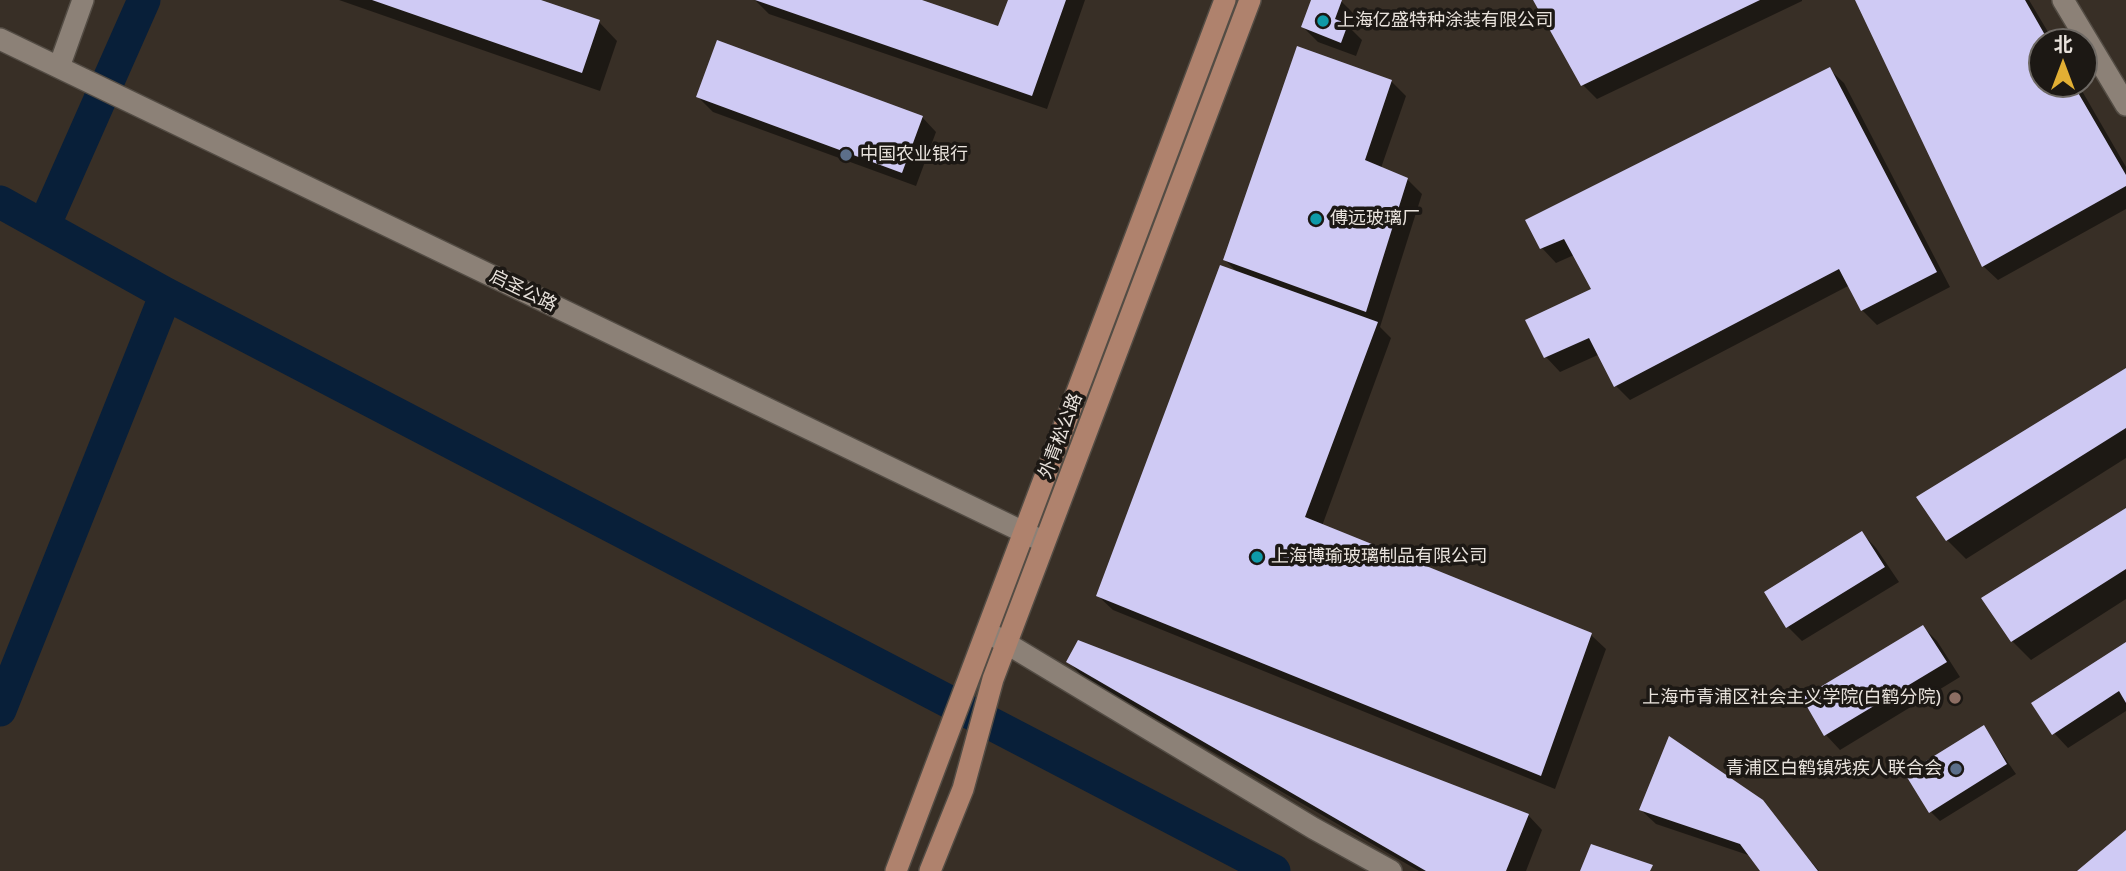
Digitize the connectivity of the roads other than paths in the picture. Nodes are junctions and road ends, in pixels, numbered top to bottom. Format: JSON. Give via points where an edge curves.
{"nodes":[{"id":1,"x":83,"y":0,"type":"edge"},
{"id":2,"x":1225,"y":0,"type":"edge"},
{"id":3,"x":1250,"y":0,"type":"edge"},
{"id":4,"x":2063,"y":0,"type":"edge"},
{"id":5,"x":0,"y":39,"type":"edge"},
{"id":6,"x":59,"y":67,"type":"junction"},
{"id":7,"x":2126,"y":105,"type":"edge"},
{"id":8,"x":1024,"y":532,"type":"junction"},
{"id":9,"x":1045,"y":542,"type":"junction"},
{"id":10,"x":987,"y":631,"type":"junction"},
{"id":11,"x":1006,"y":646,"type":"junction"},
{"id":12,"x":896,"y":871,"type":"edge"},
{"id":13,"x":930,"y":871,"type":"edge"},
{"id":14,"x":1391,"y":871,"type":"edge"}],
"edges":[{"from":1,"to":6,"type":"street"},
{"from":2,"to":8,"type":"main road","name":"外青松公路"},
{"from":3,"to":9,"type":"main road","name":"外青松公路"},
{"from":4,"to":7,"type":"street"},
{"from":5,"to":6,"type":"street","name":"启圣公路"},
{"from":6,"to":8,"type":"street","name":"启圣公路"},
{"from":8,"to":9,"type":"street","name":"启圣公路"},
{"from":8,"to":10,"type":"main road","name":"外青松公路"},
{"from":9,"to":11,"type":"main road","name":"外青松公路"},
{"from":10,"to":11,"type":"street"},
{"from":10,"to":12,"type":"main road","name":"外青松公路"},
{"from":11,"to":13,"type":"main road","name":"外青松公路","via":[[963,789]]},
{"from":11,"to":14,"type":"street"}]}
